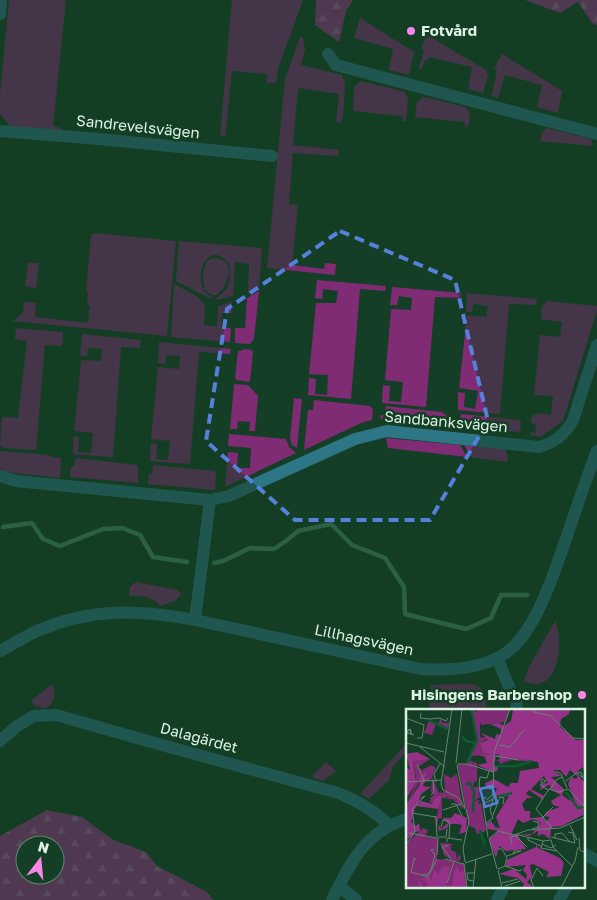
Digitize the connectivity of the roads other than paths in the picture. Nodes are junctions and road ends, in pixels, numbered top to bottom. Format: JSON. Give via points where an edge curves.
{"nodes":[{"id":1,"x":1,"y":0,"type":"edge"},
{"id":2,"x":0,"y":14,"type":"edge"},
{"id":3,"x":328,"y":54,"type":"dead end"},
{"id":4,"x":0,"y":131,"type":"edge"},
{"id":5,"x":597,"y":134,"type":"edge"},
{"id":6,"x":272,"y":156,"type":"dead end"},
{"id":7,"x":597,"y":345,"type":"edge"},
{"id":8,"x":597,"y":451,"type":"edge"},
{"id":9,"x":0,"y":476,"type":"edge"},
{"id":10,"x":210,"y":500,"type":"junction"},
{"id":11,"x":195,"y":620,"type":"junction"},
{"id":12,"x":0,"y":651,"type":"edge"},
{"id":13,"x":497,"y":658,"type":"junction"},
{"id":14,"x":516,"y":709,"type":"edge"},
{"id":15,"x":0,"y":741,"type":"edge"},
{"id":16,"x":406,"y":819,"type":"edge"},
{"id":17,"x":389,"y":825,"type":"junction"},
{"id":18,"x":584,"y":856,"type":"edge"},
{"id":19,"x":597,"y":861,"type":"edge"},
{"id":20,"x":339,"y":886,"type":"junction"},
{"id":21,"x":503,"y":888,"type":"edge"},
{"id":22,"x":566,"y":888,"type":"edge"},
{"id":23,"x":332,"y":900,"type":"edge"},
{"id":24,"x":356,"y":900,"type":"edge"},
{"id":25,"x":496,"y":900,"type":"edge"},
{"id":26,"x":559,"y":900,"type":"edge"}],
"edges":[{"from":1,"to":2,"type":"street"},
{"from":3,"to":5,"type":"street","via":[[336,65]]},
{"from":4,"to":6,"type":"street","name":"Sandrevelsvägen"},
{"from":7,"to":10,"type":"street","name":"Sandbanksvägen","via":[[569,429],[548,445],[539,447],[387,431],[354,439],[229,496]]},
{"from":8,"to":13,"type":"street","name":"Lillhagsvägen","via":[[542,603],[520,640]]},
{"from":9,"to":10,"type":"street","via":[[16,481]]},
{"from":10,"to":11,"type":"street"},
{"from":11,"to":12,"type":"street","name":"Lillhagsvägen","via":[[160,614],[104,612],[37,631]]},
{"from":11,"to":13,"type":"street","name":"Lillhagsvägen","via":[[421,669],[444,671],[479,665]]},
{"from":13,"to":14,"type":"street","via":[[517,699]]},
{"from":15,"to":17,"type":"street","name":"Dalagärdet","via":[[34,716],[56,715],[338,793],[375,812]]},
{"from":16,"to":17,"type":"street"},
{"from":17,"to":20,"type":"street","via":[[365,844]]},
{"from":18,"to":19,"type":"street"},
{"from":20,"to":23,"type":"street"},
{"from":20,"to":24,"type":"street"},
{"from":21,"to":25,"type":"street"},
{"from":22,"to":26,"type":"street"}]}
